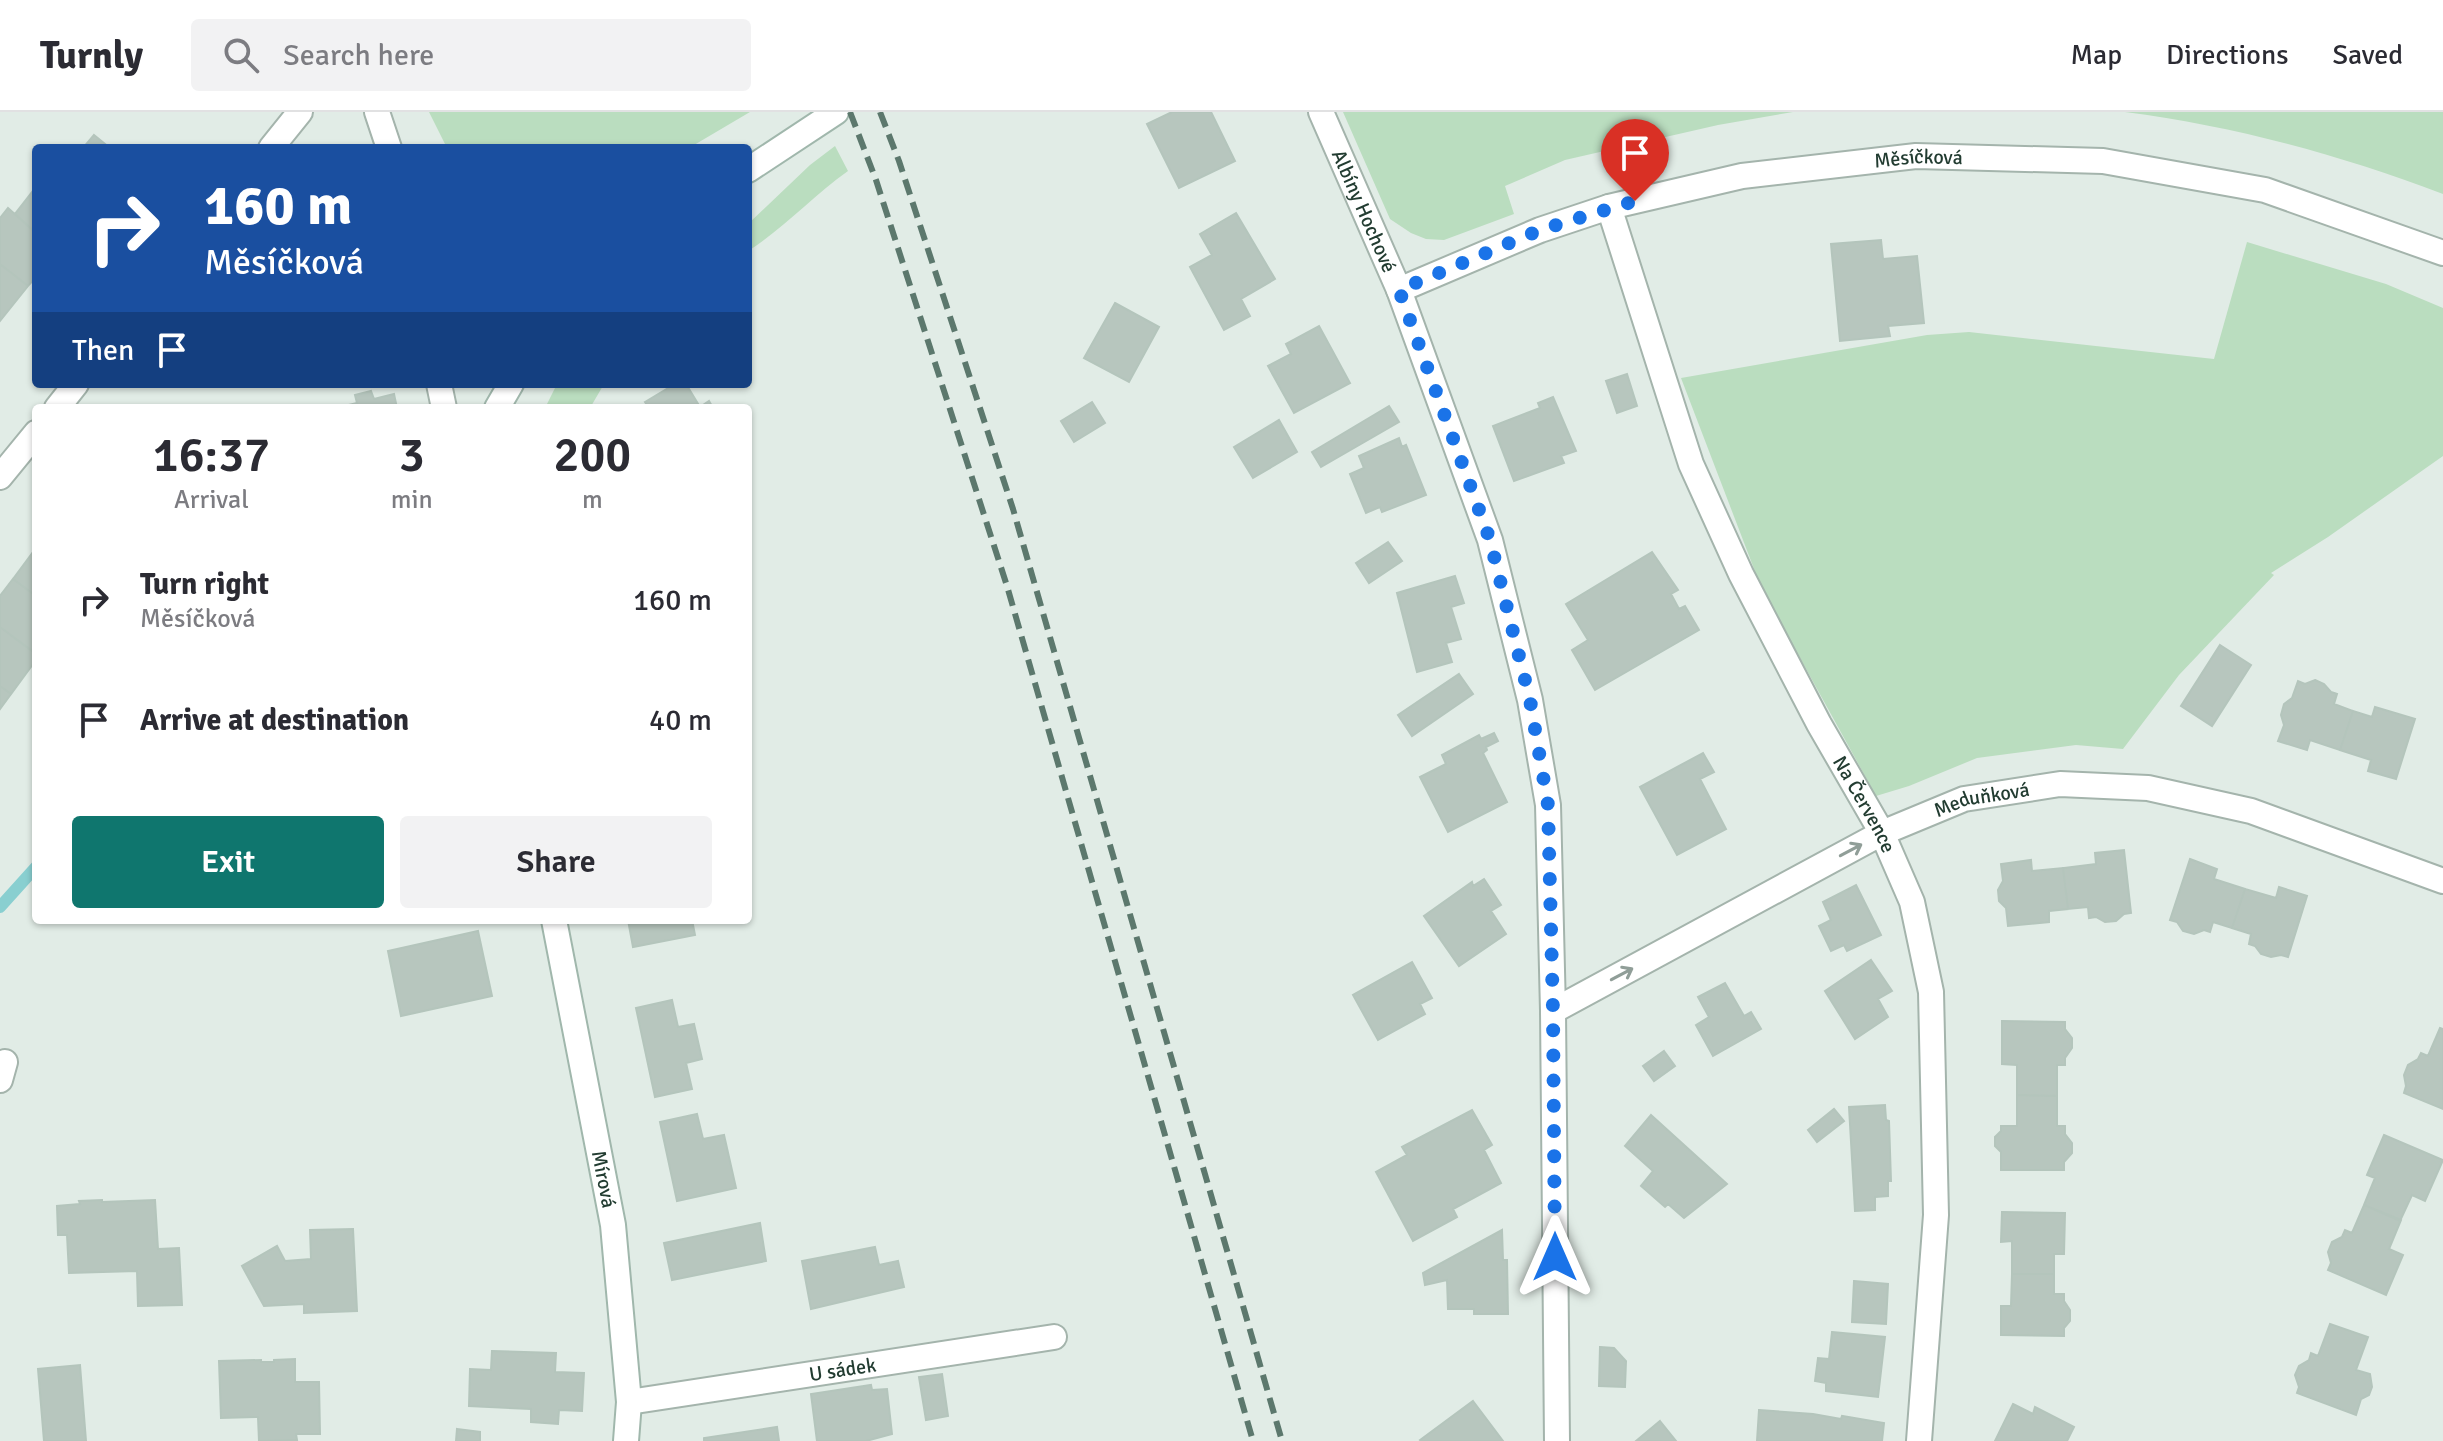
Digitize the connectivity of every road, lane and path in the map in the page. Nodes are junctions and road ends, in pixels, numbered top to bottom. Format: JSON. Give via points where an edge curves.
{"nodes":[{"id":1,"x":300,"y":112,"type":"edge"},
{"id":2,"x":377,"y":112,"type":"edge"},
{"id":3,"x":836,"y":112,"type":"edge"},
{"id":4,"x":1321,"y":112,"type":"edge"},
{"id":5,"x":274,"y":144,"type":"edge"},
{"id":6,"x":390,"y":144,"type":"edge"},
{"id":7,"x":752,"y":167,"type":"edge"},
{"id":8,"x":1609,"y":207,"type":"junction"},
{"id":9,"x":2443,"y":253,"type":"edge"},
{"id":10,"x":1399,"y":290,"type":"junction"},
{"id":11,"x":73,"y":388,"type":"edge"},
{"id":12,"x":60,"y":404,"type":"edge"},
{"id":13,"x":32,"y":438,"type":"edge"},
{"id":14,"x":0,"y":477,"type":"edge"},
{"id":15,"x":1882,"y":833,"type":"junction"},
{"id":16,"x":2443,"y":881,"type":"edge"},
{"id":17,"x":555,"y":924,"type":"edge"},
{"id":18,"x":1553,"y":1011,"type":"junction"},
{"id":19,"x":1054,"y":1337,"type":"dead end"},
{"id":20,"x":629,"y":1402,"type":"junction"},
{"id":21,"x":626,"y":1441,"type":"edge"},
{"id":22,"x":1557,"y":1441,"type":"edge"},
{"id":23,"x":1919,"y":1441,"type":"edge"}],
"edges":[{"from":1,"to":5,"type":"street"},
{"from":2,"to":6,"type":"street"},
{"from":3,"to":7,"type":"street"},
{"from":4,"to":10,"type":"street","name":"Albíny Hochové"},
{"from":8,"to":9,"type":"street","name":"Měsíčková","via":[[1742,176],[1916,156],[2103,161],[2265,190]]},
{"from":8,"to":10,"type":"street","name":"Měsíčková"},
{"from":8,"to":15,"type":"street","name":"Na Července","via":[[1691,464],[1748,588]]},
{"from":10,"to":18,"type":"street","name":"Albíny Hochové","via":[[1490,540],[1530,700],[1548,805]]},
{"from":11,"to":12,"type":"street"},
{"from":13,"to":14,"type":"street"},
{"from":15,"to":16,"type":"street","name":"Meduňková","via":[[1964,799],[2060,784],[2148,788],[2251,811]]},
{"from":18,"to":15,"type":"street","name":"Meduňková","one_way":true},
{"from":15,"to":23,"type":"street","name":"Na Července","via":[[1912,902],[1931,992],[1936,1215]]},
{"from":17,"to":20,"type":"street","name":"Mírová","via":[[613,1225]]},
{"from":18,"to":22,"type":"street","name":"Albíny Hochové"},
{"from":19,"to":20,"type":"street","name":"U sádek"},
{"from":20,"to":21,"type":"street","name":"Mírová"}]}
